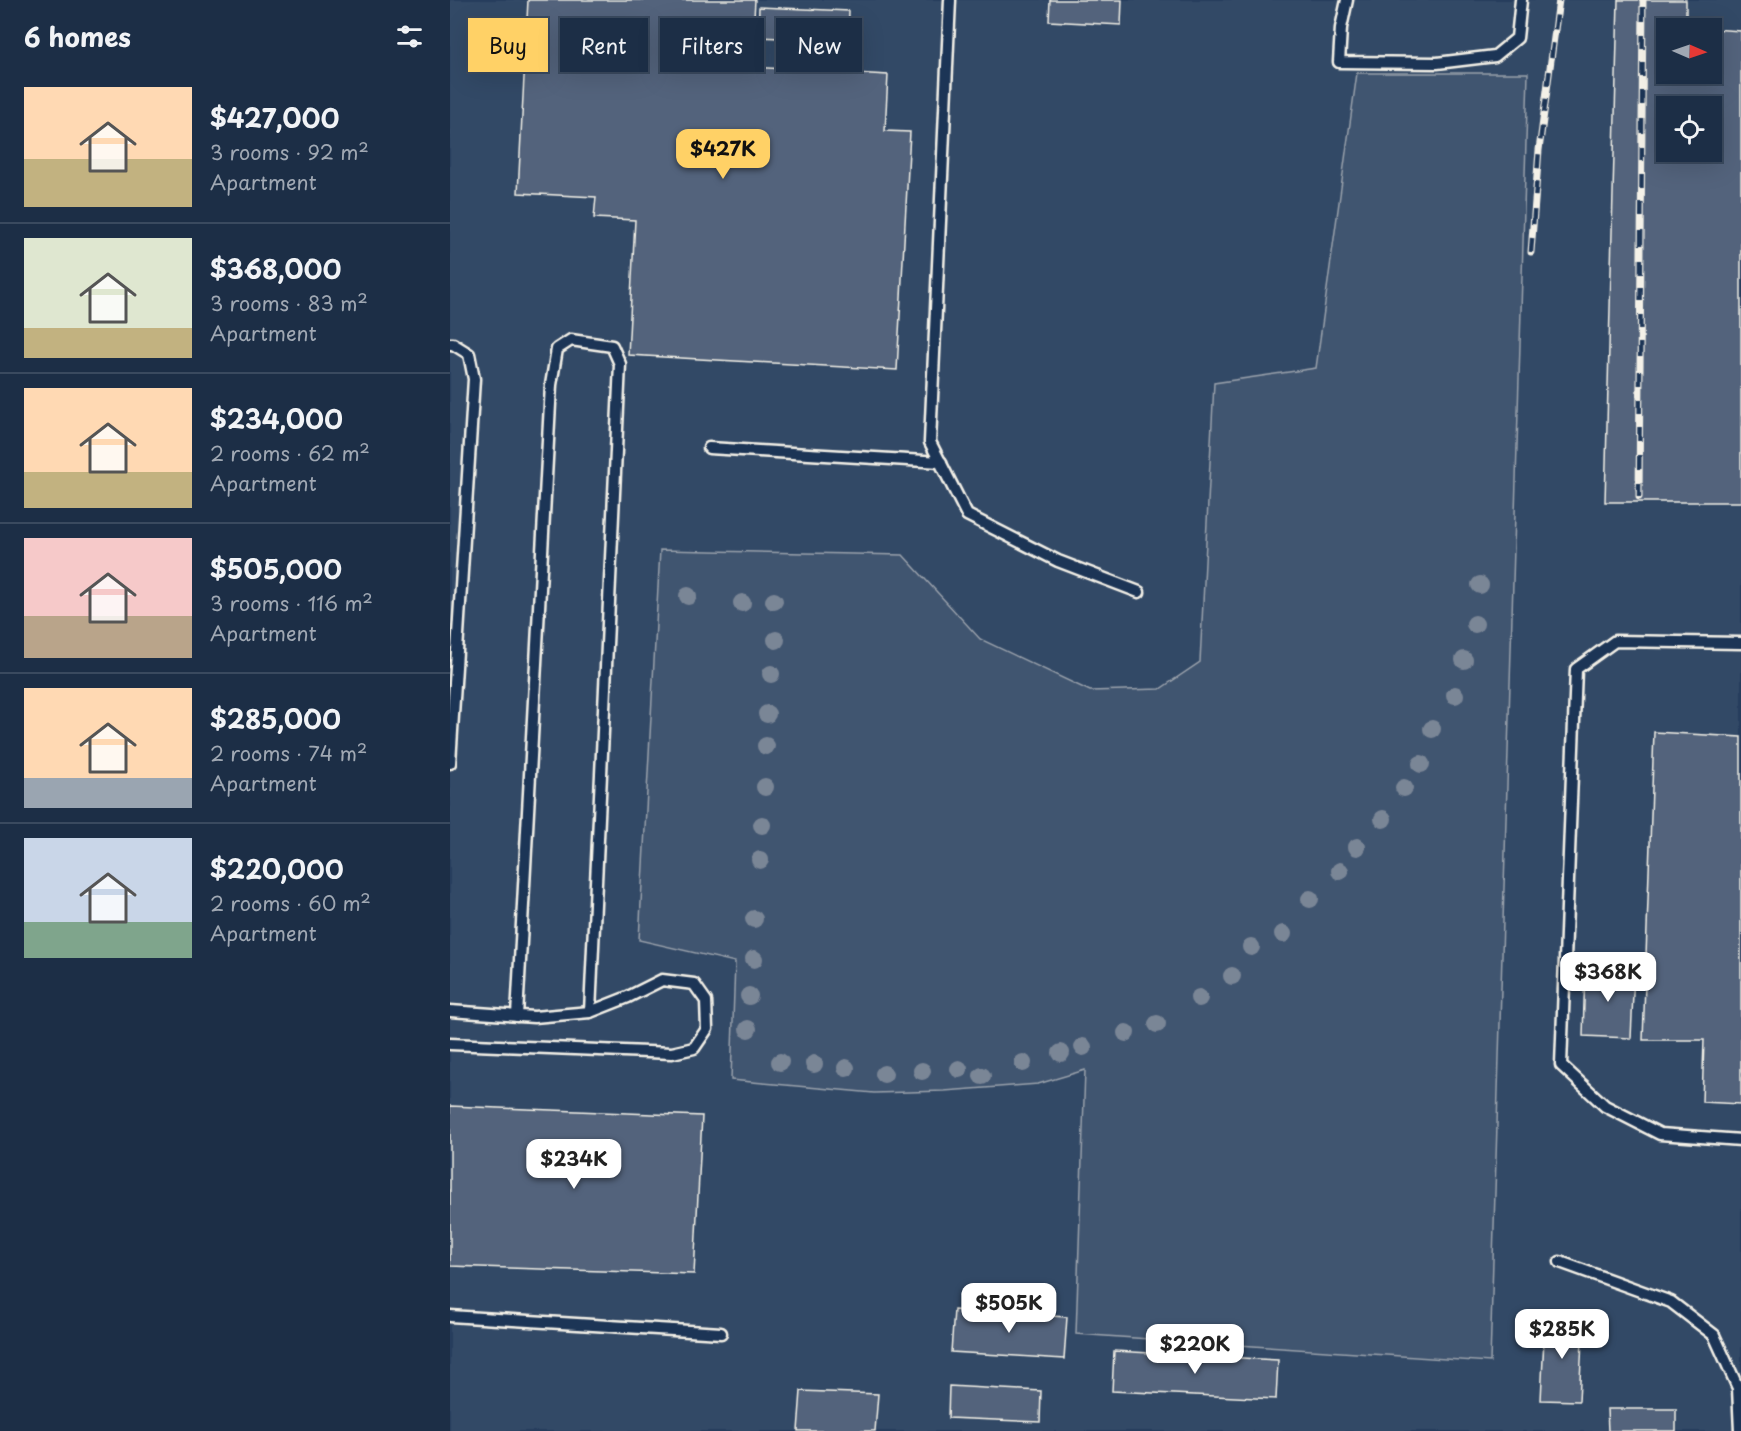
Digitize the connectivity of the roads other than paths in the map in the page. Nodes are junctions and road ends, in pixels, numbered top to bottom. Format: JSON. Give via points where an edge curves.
{"nodes":[{"id":1,"x":950,"y":0,"type":"edge"},
{"id":2,"x":1347,"y":0,"type":"edge"},
{"id":3,"x":1521,"y":0,"type":"edge"},
{"id":4,"x":450,"y":344,"type":"edge"},
{"id":5,"x":709,"y":448,"type":"dead end"},
{"id":6,"x":941,"y":462,"type":"junction"},
{"id":7,"x":1138,"y":592,"type":"dead end"},
{"id":8,"x":1741,"y":643,"type":"edge"},
{"id":9,"x":450,"y":764,"type":"edge"},
{"id":10,"x":450,"y":1011,"type":"edge"},
{"id":11,"x":590,"y":1012,"type":"junction"},
{"id":12,"x":517,"y":1016,"type":"junction"},
{"id":13,"x":450,"y":1044,"type":"edge"},
{"id":14,"x":1741,"y":1140,"type":"edge"},
{"id":15,"x":1560,"y":1262,"type":"dead end"},
{"id":16,"x":450,"y":1316,"type":"edge"},
{"id":17,"x":721,"y":1333,"type":"dead end"},
{"id":18,"x":1740,"y":1431,"type":"edge"}],
"edges":[{"from":1,"to":6,"type":"lane","via":[[930,442]]},
{"from":2,"to":3,"type":"lane","via":[[1340,62],[1426,63],[1495,56],[1517,38]]},
{"from":4,"to":9,"type":"lane","via":[[469,354],[474,379]]},
{"from":5,"to":6,"type":"lane"},
{"from":6,"to":7,"type":"lane","via":[[967,514],[1058,561]]},
{"from":8,"to":14,"type":"lane","via":[[1615,641],[1576,669],[1561,1065],[1605,1106],[1660,1134]]},
{"from":10,"to":12,"type":"lane"},
{"from":11,"to":12,"type":"lane"},
{"from":11,"to":12,"type":"lane","via":[[620,364],[612,346],[571,340],[557,349],[551,384]]},
{"from":11,"to":13,"type":"lane","via":[[662,980],[694,984],[706,1001],[707,1029],[694,1048],[672,1053]]},
{"from":15,"to":18,"type":"lane","via":[[1671,1302],[1714,1335],[1738,1388]]},
{"from":16,"to":17,"type":"lane"}]}
